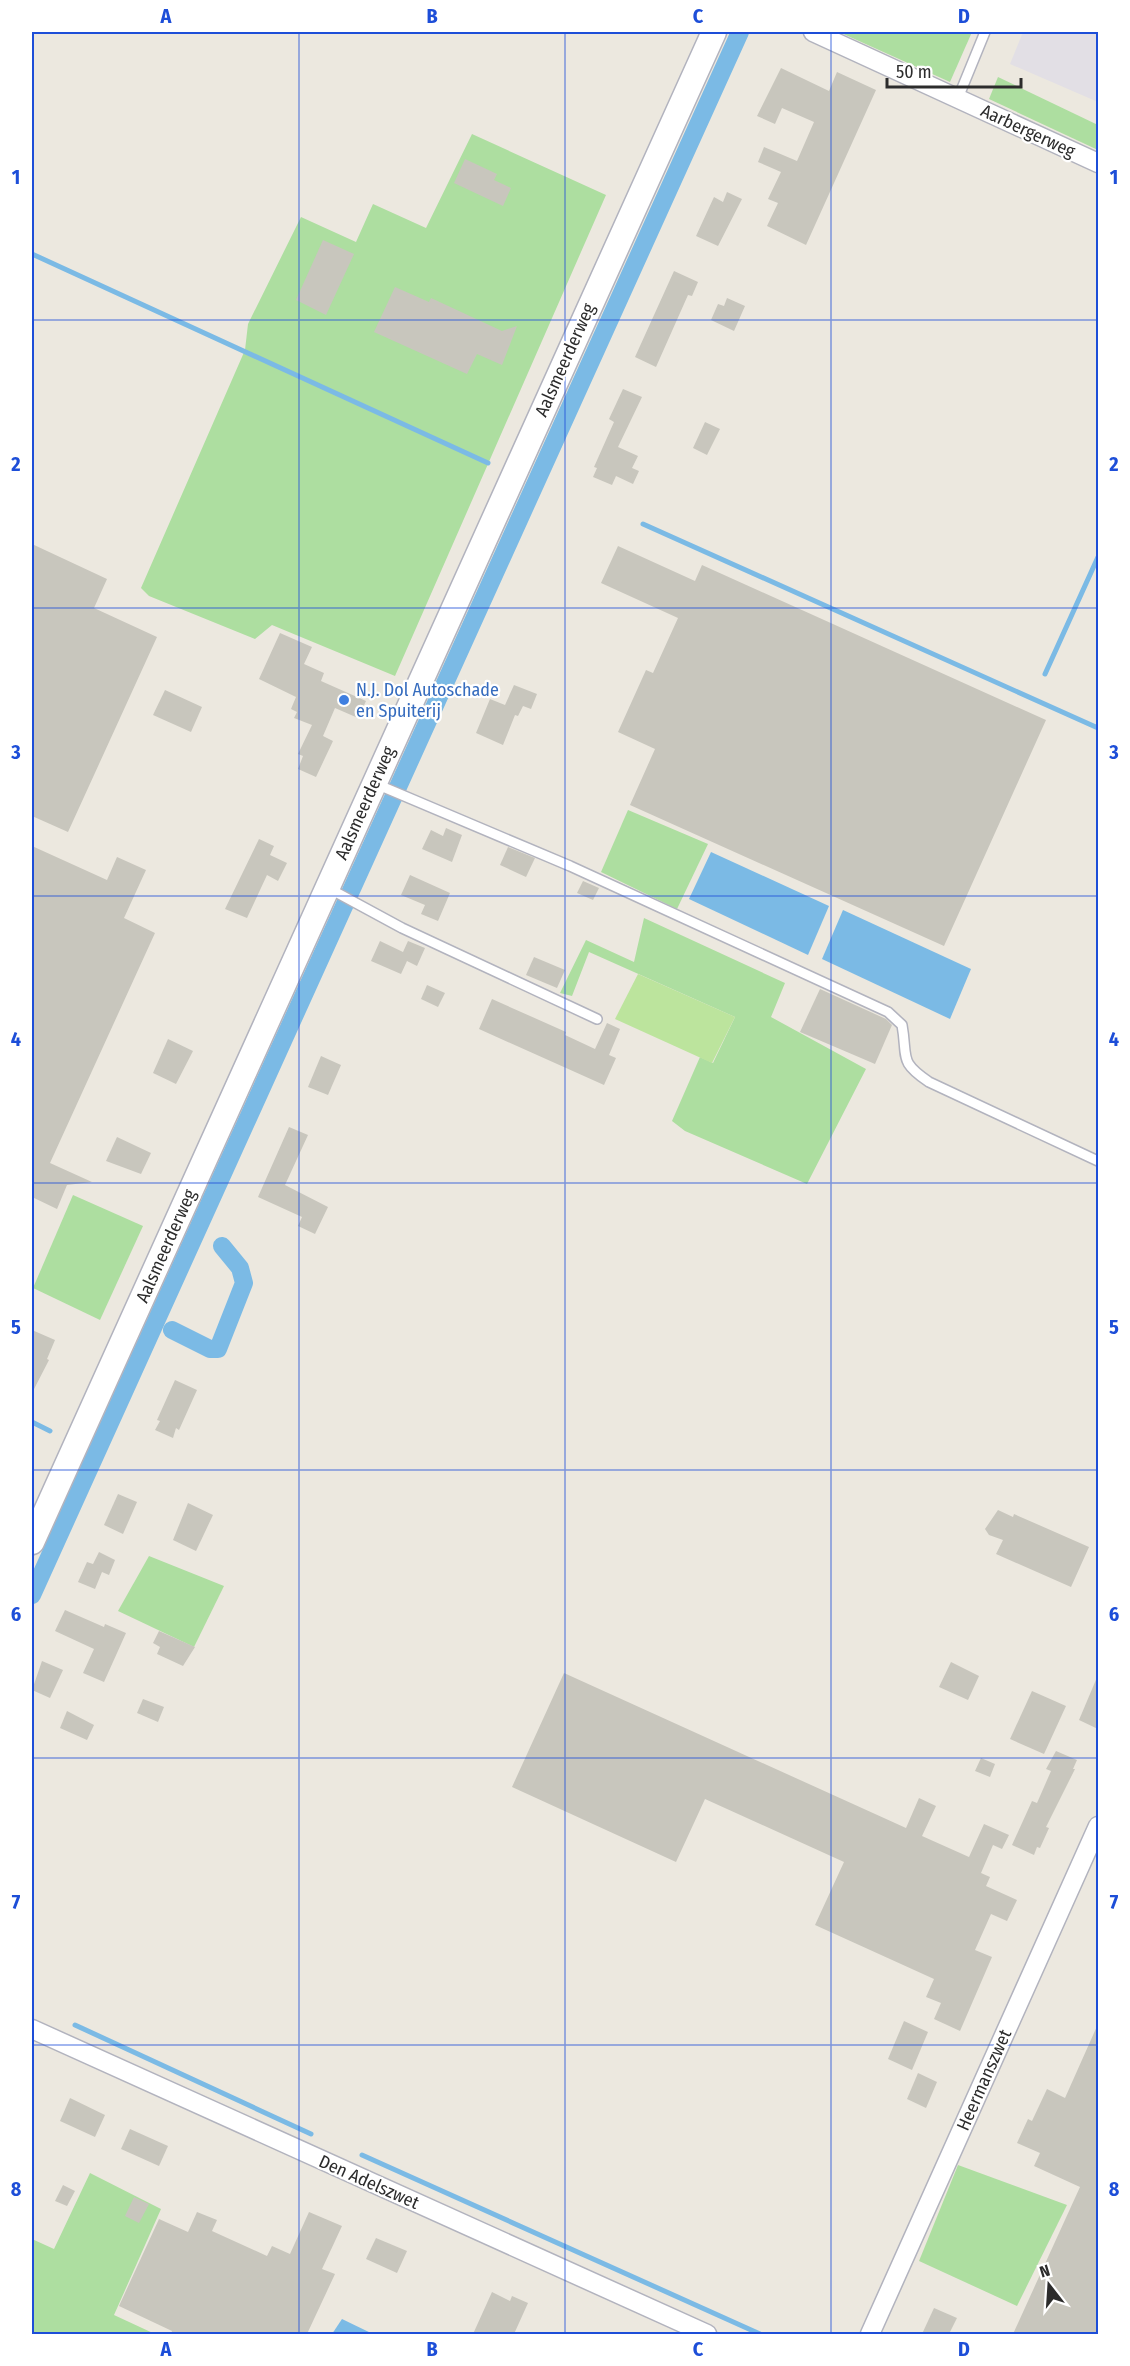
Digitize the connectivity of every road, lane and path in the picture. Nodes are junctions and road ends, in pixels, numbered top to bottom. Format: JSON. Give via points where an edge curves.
{"nodes":[{"id":1,"x":714,"y":32,"type":"edge"},
{"id":2,"x":813,"y":32,"type":"edge"},
{"id":3,"x":985,"y":32,"type":"edge"},
{"id":4,"x":958,"y":98,"type":"junction"},
{"id":5,"x":1098,"y":163,"type":"edge"},
{"id":6,"x":379,"y":785,"type":"junction"},
{"id":7,"x":335,"y":891,"type":"junction"},
{"id":8,"x":597,"y":1019,"type":"dead end"},
{"id":9,"x":1098,"y":1161,"type":"edge"},
{"id":10,"x":32,"y":1542,"type":"edge"},
{"id":11,"x":1098,"y":1826,"type":"edge"},
{"id":12,"x":32,"y":2030,"type":"edge"},
{"id":13,"x":707,"y":2334,"type":"edge"},
{"id":14,"x":870,"y":2334,"type":"edge"}],
"edges":[{"from":1,"to":6,"type":"street","name":"Aalsmeerderweg"},
{"from":2,"to":4,"type":"street","name":"Aarbergerweg"},
{"from":3,"to":4,"type":"lane","name":"Aarbergerweg"},
{"from":4,"to":5,"type":"street","name":"Aarbergerweg"},
{"from":6,"to":7,"type":"street","name":"Aalsmeerderweg"},
{"from":6,"to":9,"type":"lane","via":[[570,866],[888,1012],[902,1025],[905,1059],[914,1072]]},
{"from":7,"to":8,"type":"lane","via":[[402,928]]},
{"from":7,"to":10,"type":"street","name":"Aalsmeerderweg"},
{"from":11,"to":14,"type":"street","name":"Heermanszwet"},
{"from":12,"to":13,"type":"street","name":"Den Adelszwet"}]}
